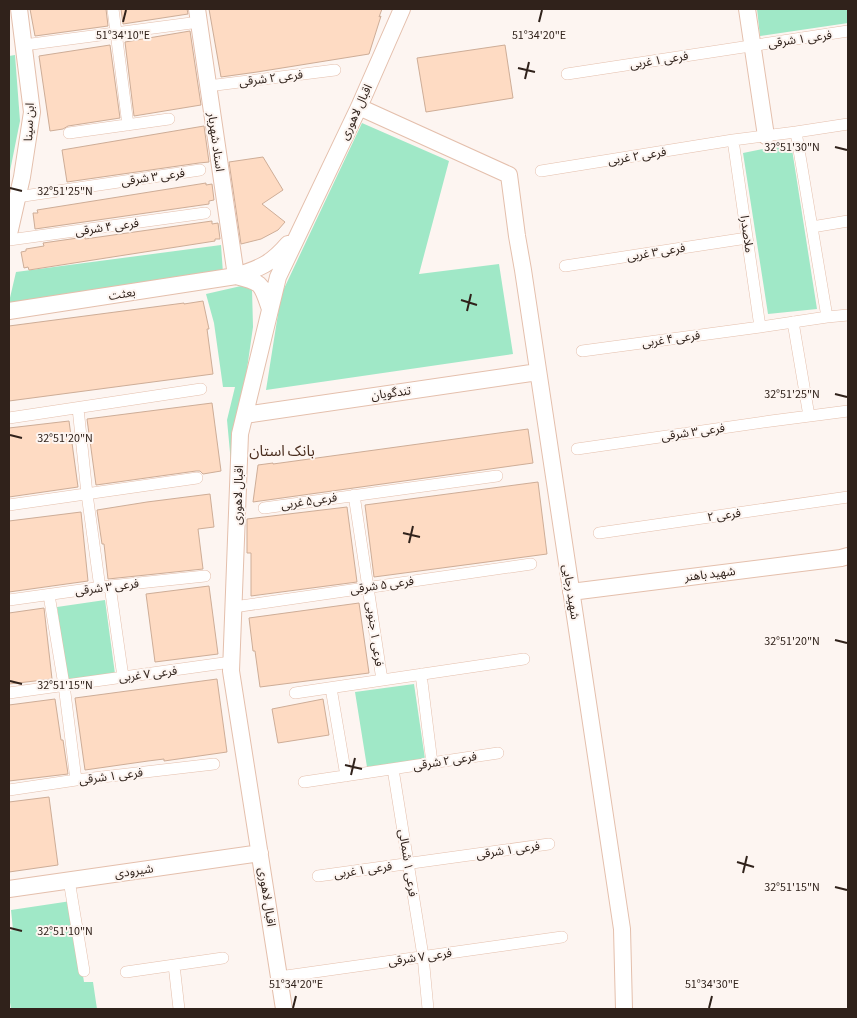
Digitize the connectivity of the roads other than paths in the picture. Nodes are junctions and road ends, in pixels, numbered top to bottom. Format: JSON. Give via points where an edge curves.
{"nodes":[{"id":1,"x":19,"y":9,"type":"edge"},
{"id":2,"x":113,"y":9,"type":"edge"},
{"id":3,"x":402,"y":9,"type":"edge"},
{"id":4,"x":747,"y":9,"type":"edge"},
{"id":5,"x":198,"y":16,"type":"edge"},
{"id":6,"x":848,"y":32,"type":"edge"},
{"id":7,"x":116,"y":33,"type":"junction"},
{"id":8,"x":18,"y":38,"type":"edge"},
{"id":9,"x":752,"y":46,"type":"junction"},
{"id":10,"x":335,"y":70,"type":"dead end"},
{"id":11,"x":567,"y":74,"type":"dead end"},
{"id":12,"x":208,"y":86,"type":"junction"},
{"id":13,"x":360,"y":107,"type":"junction"},
{"id":14,"x":169,"y":120,"type":"dead end"},
{"id":15,"x":848,"y":124,"type":"edge"},
{"id":16,"x":128,"y":125,"type":"junction"},
{"id":17,"x":796,"y":132,"type":"junction"},
{"id":18,"x":69,"y":133,"type":"dead end"},
{"id":19,"x":766,"y":136,"type":"junction"},
{"id":20,"x":733,"y":140,"type":"junction"},
{"id":21,"x":200,"y":170,"type":"dead end"},
{"id":22,"x":541,"y":171,"type":"dead end"},
{"id":23,"x":17,"y":197,"type":"junction"},
{"id":24,"x":205,"y":213,"type":"dead end"},
{"id":25,"x":848,"y":221,"type":"edge"},
{"id":26,"x":812,"y":227,"type":"junction"},
{"id":27,"x":300,"y":230,"type":"junction"},
{"id":28,"x":9,"y":234,"type":"edge"},
{"id":29,"x":747,"y":238,"type":"junction"},
{"id":30,"x":9,"y":240,"type":"edge"},
{"id":31,"x":565,"y":266,"type":"dead end"},
{"id":32,"x":236,"y":276,"type":"junction"},
{"id":33,"x":270,"y":309,"type":"junction"},
{"id":34,"x":9,"y":311,"type":"edge"},
{"id":35,"x":848,"y":315,"type":"edge"},
{"id":36,"x":827,"y":317,"type":"junction"},
{"id":37,"x":793,"y":322,"type":"junction"},
{"id":38,"x":760,"y":326,"type":"junction"},
{"id":39,"x":582,"y":351,"type":"dead end"},
{"id":40,"x":538,"y":372,"type":"junction"},
{"id":41,"x":201,"y":389,"type":"dead end"},
{"id":42,"x":78,"y":408,"type":"junction"},
{"id":43,"x":848,"y":411,"type":"edge"},
{"id":44,"x":244,"y":415,"type":"junction"},
{"id":45,"x":809,"y":416,"type":"junction"},
{"id":46,"x":9,"y":418,"type":"edge"},
{"id":47,"x":577,"y":449,"type":"dead end"},
{"id":48,"x":497,"y":476,"type":"dead end"},
{"id":49,"x":196,"y":478,"type":"dead end"},
{"id":50,"x":88,"y":494,"type":"junction"},
{"id":51,"x":354,"y":495,"type":"junction"},
{"id":52,"x":848,"y":497,"type":"edge"},
{"id":53,"x":9,"y":505,"type":"edge"},
{"id":54,"x":264,"y":508,"type":"dead end"},
{"id":55,"x":599,"y":534,"type":"dead end"},
{"id":56,"x":848,"y":556,"type":"edge"},
{"id":57,"x":531,"y":564,"type":"dead end"},
{"id":58,"x":205,"y":576,"type":"dead end"},
{"id":59,"x":105,"y":587,"type":"junction"},
{"id":60,"x":368,"y":587,"type":"junction"},
{"id":61,"x":571,"y":592,"type":"junction"},
{"id":62,"x":49,"y":595,"type":"junction"},
{"id":63,"x":9,"y":600,"type":"edge"},
{"id":64,"x":234,"y":607,"type":"junction"},
{"id":65,"x":524,"y":659,"type":"dead end"},
{"id":66,"x":232,"y":662,"type":"junction"},
{"id":67,"x":421,"y":674,"type":"junction"},
{"id":68,"x":124,"y":677,"type":"junction"},
{"id":69,"x":382,"y":680,"type":"junction"},
{"id":70,"x":64,"y":685,"type":"junction"},
{"id":71,"x":331,"y":688,"type":"junction"},
{"id":72,"x":9,"y":693,"type":"edge"},
{"id":73,"x":296,"y":693,"type":"dead end"},
{"id":74,"x":498,"y":753,"type":"dead end"},
{"id":75,"x":432,"y":763,"type":"junction"},
{"id":76,"x":214,"y":764,"type":"dead end"},
{"id":77,"x":393,"y":769,"type":"junction"},
{"id":78,"x":346,"y":776,"type":"junction"},
{"id":79,"x":76,"y":780,"type":"junction"},
{"id":80,"x":304,"y":782,"type":"dead end"},
{"id":81,"x":9,"y":790,"type":"edge"},
{"id":82,"x":549,"y":844,"type":"dead end"},
{"id":83,"x":260,"y":853,"type":"junction"},
{"id":84,"x":408,"y":863,"type":"junction"},
{"id":85,"x":318,"y":876,"type":"dead end"},
{"id":86,"x":69,"y":880,"type":"junction"},
{"id":87,"x":9,"y":889,"type":"edge"},
{"id":88,"x":562,"y":937,"type":"dead end"},
{"id":89,"x":423,"y":956,"type":"junction"},
{"id":90,"x":223,"y":958,"type":"dead end"},
{"id":91,"x":174,"y":965,"type":"junction"},
{"id":92,"x":84,"y":971,"type":"dead end"},
{"id":93,"x":126,"y":972,"type":"dead end"},
{"id":94,"x":279,"y":977,"type":"junction"},
{"id":95,"x":179,"y":1009,"type":"edge"},
{"id":96,"x":284,"y":1009,"type":"edge"},
{"id":97,"x":428,"y":1009,"type":"edge"},
{"id":98,"x":624,"y":1009,"type":"edge"}],
"edges":[{"from":1,"to":8,"type":"street","name":"ابن سینا"},
{"from":2,"to":7,"type":"street"},
{"from":3,"to":13,"type":"street","name":"اقبال لاهوری"},
{"from":4,"to":9,"type":"street"},
{"from":5,"to":7,"type":"street"},
{"from":5,"to":12,"type":"street","name":"استاد شهریار"},
{"from":6,"to":9,"type":"street","name":"فرعی ۱ شرقی"},
{"from":7,"to":8,"type":"street"},
{"from":7,"to":16,"type":"street"},
{"from":8,"to":23,"type":"street","name":"ابن سینا","via":[[32,112]]},
{"from":9,"to":11,"type":"street","name":"فرعی ۱ غربی"},
{"from":9,"to":19,"type":"street"},
{"from":10,"to":12,"type":"street","name":"فرعی ۲ شرقی"},
{"from":12,"to":32,"type":"street","name":"استاد شهریار"},
{"from":13,"to":27,"type":"street","name":"اقبال لاهوری"},
{"from":13,"to":40,"type":"street","name":"شهید رجایی","via":[[509,175]]},
{"from":14,"to":16,"type":"street"},
{"from":15,"to":17,"type":"street"},
{"from":16,"to":18,"type":"street"},
{"from":17,"to":19,"type":"street"},
{"from":17,"to":26,"type":"street"},
{"from":19,"to":20,"type":"street"},
{"from":20,"to":22,"type":"street","name":"فرعی ۲ غربی"},
{"from":20,"to":29,"type":"street","name":"ملاصدرا"},
{"from":21,"to":23,"type":"street","name":"فرعی ۳ شرقی"},
{"from":23,"to":28,"type":"street","name":"ابن سینا"},
{"from":24,"to":30,"type":"street","name":"فرعی ۴ شرقی"},
{"from":25,"to":26,"type":"street"},
{"from":26,"to":36,"type":"street"},
{"from":27,"to":32,"type":"street","name":"بعثت","via":[[280,254],[262,268]]},
{"from":27,"to":33,"type":"street","name":"اقبال لاهوری","via":[[278,277]]},
{"from":29,"to":31,"type":"street","name":"فرعی ۳ غربی"},
{"from":29,"to":38,"type":"street","name":"ملاصدرا"},
{"from":32,"to":33,"type":"street","via":[[254,281],[263,288]]},
{"from":32,"to":34,"type":"street","name":"بعثت"},
{"from":33,"to":44,"type":"street","name":"اقبال لاهوری"},
{"from":35,"to":36,"type":"street"},
{"from":36,"to":37,"type":"street"},
{"from":37,"to":38,"type":"street"},
{"from":37,"to":45,"type":"street"},
{"from":38,"to":39,"type":"street","name":"فرعی ۴ غربی"},
{"from":40,"to":44,"type":"street","name":"تندگویان"},
{"from":40,"to":61,"type":"street","name":"شهید رجایی"},
{"from":41,"to":42,"type":"street"},
{"from":42,"to":46,"type":"street"},
{"from":42,"to":50,"type":"street"},
{"from":43,"to":45,"type":"street"},
{"from":44,"to":64,"type":"street","name":"اقبال لاهوری","via":[[240,434]]},
{"from":45,"to":47,"type":"street","name":"فرعی ۳ شرقی"},
{"from":48,"to":51,"type":"street"},
{"from":49,"to":50,"type":"street"},
{"from":50,"to":53,"type":"street"},
{"from":50,"to":59,"type":"street"},
{"from":51,"to":54,"type":"street","name":"فرعی۵ غربی"},
{"from":51,"to":60,"type":"street"},
{"from":52,"to":55,"type":"street","name":"فرعی ۲"},
{"from":56,"to":61,"type":"street","name":"شهید باهنر"},
{"from":57,"to":60,"type":"street","name":"فرعی ۵ شرقی"},
{"from":58,"to":59,"type":"street","name":"فرعی ۳ شرقی"},
{"from":59,"to":62,"type":"street","name":"فرعی ۳ شرقی"},
{"from":59,"to":68,"type":"street"},
{"from":60,"to":64,"type":"street","name":"فرعی ۵ شرقی"},
{"from":60,"to":69,"type":"street","name":"فرعی ۱ جنوبی"},
{"from":61,"to":98,"type":"street","name":"شهید رجایی","via":[[622,930]]},
{"from":62,"to":63,"type":"street","name":"فرعی ۳ شرقی"},
{"from":62,"to":70,"type":"street"},
{"from":64,"to":66,"type":"street","name":"اقبال لاهوری"},
{"from":65,"to":67,"type":"street"},
{"from":66,"to":68,"type":"street","name":"فرعی ۷ غربی"},
{"from":66,"to":83,"type":"street","name":"اقبال لاهوری"},
{"from":67,"to":69,"type":"street"},
{"from":67,"to":75,"type":"street"},
{"from":68,"to":70,"type":"street","name":"فرعی ۷ غربی"},
{"from":69,"to":71,"type":"street"},
{"from":70,"to":72,"type":"street"},
{"from":70,"to":79,"type":"street"},
{"from":71,"to":73,"type":"street"},
{"from":71,"to":78,"type":"street"},
{"from":74,"to":75,"type":"street","name":"فرعی ۲ شرقی"},
{"from":75,"to":77,"type":"street","name":"فرعی ۲ شرقی"},
{"from":76,"to":79,"type":"street","name":"فرعی ۱ شرقی"},
{"from":77,"to":78,"type":"street"},
{"from":77,"to":84,"type":"street","name":"فرعی ۱ شمالی"},
{"from":78,"to":80,"type":"street"},
{"from":79,"to":81,"type":"street","name":"فرعی ۱ شرقی"},
{"from":82,"to":84,"type":"street","name":"فرعی ۱ شرقی"},
{"from":83,"to":86,"type":"street","name":"شیرودی"},
{"from":83,"to":94,"type":"street","name":"اقبال لاهوری"},
{"from":84,"to":85,"type":"street","name":"فرعی ۱ غربی"},
{"from":84,"to":89,"type":"street","name":"فرعی ۱ شمالی"},
{"from":86,"to":87,"type":"street","name":"شیرودی"},
{"from":86,"to":92,"type":"street"},
{"from":88,"to":89,"type":"street","name":"فرعی ۷ شرقی"},
{"from":89,"to":94,"type":"street","name":"فرعی ۷ شرقی"},
{"from":89,"to":97,"type":"street"},
{"from":90,"to":91,"type":"street"},
{"from":91,"to":93,"type":"street"},
{"from":91,"to":95,"type":"street"},
{"from":94,"to":96,"type":"street","name":"اقبال لاهوری"}]}
